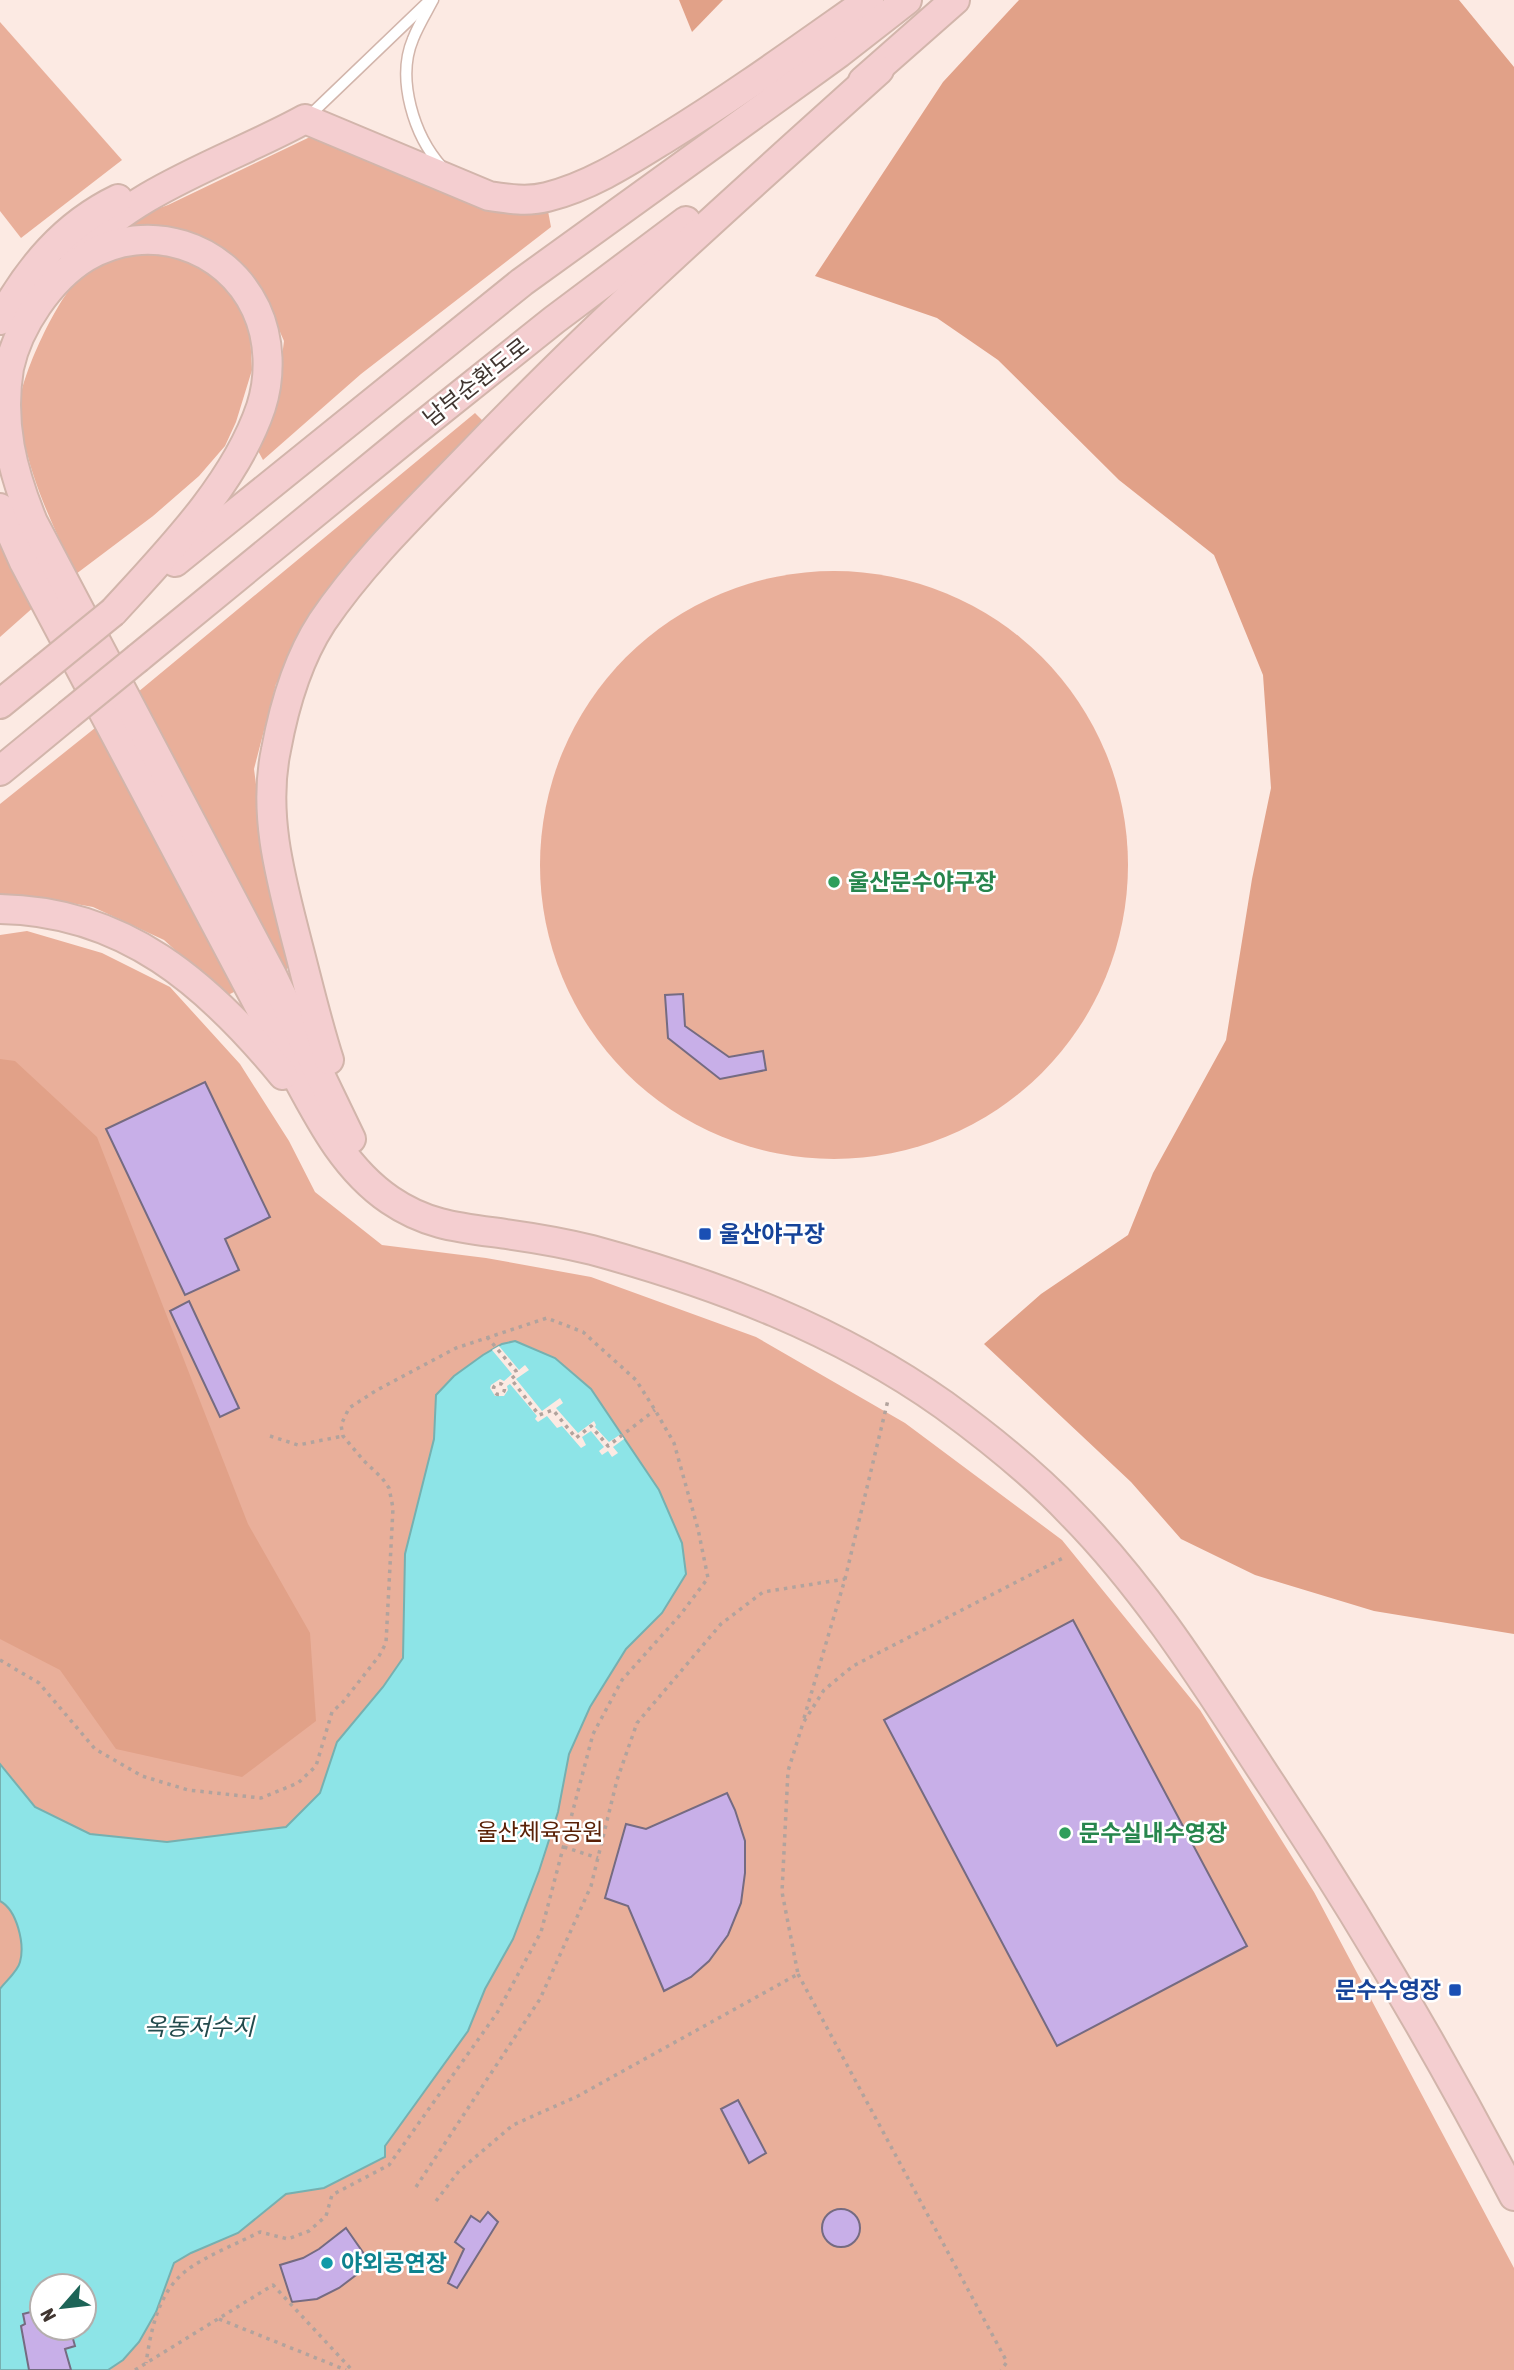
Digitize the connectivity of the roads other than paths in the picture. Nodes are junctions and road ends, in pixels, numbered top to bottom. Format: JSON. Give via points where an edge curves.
{"nodes":[{"id":1,"x":432,"y":0,"type":"edge"},
{"id":2,"x":869,"y":0,"type":"edge"},
{"id":3,"x":907,"y":0,"type":"edge"},
{"id":4,"x":955,"y":0,"type":"edge"},
{"id":5,"x":878,"y":69,"type":"junction"},
{"id":6,"x":305,"y":119,"type":"junction"},
{"id":7,"x":216,"y":163,"type":"junction"},
{"id":8,"x":467,"y":187,"type":"junction"},
{"id":9,"x":54,"y":285,"type":"junction"},
{"id":10,"x":0,"y":320,"type":"edge"},
{"id":11,"x":0,"y":508,"type":"edge"},
{"id":12,"x":113,"y":612,"type":"junction"},
{"id":13,"x":0,"y":702,"type":"edge"},
{"id":14,"x":0,"y":769,"type":"edge"},
{"id":15,"x":0,"y":909,"type":"edge"},
{"id":16,"x":334,"y":1143,"type":"junction"},
{"id":17,"x":382,"y":1190,"type":"junction"},
{"id":18,"x":1514,"y":2196,"type":"edge"}],
"edges":[{"from":1,"to":6,"type":"lane"},
{"from":1,"to":8,"type":"lane","via":[[412,40],[406,67],[408,89],[413,113],[434,159]]},
{"from":2,"to":8,"type":"main road","via":[[711,110],[586,184],[546,198],[518,200]]},
{"from":3,"to":12,"type":"main road","via":[[523,282]]},
{"from":4,"to":5,"type":"main road","name":"남부순환도로"},
{"from":5,"to":14,"type":"main road","name":"남부순환도로","bridge":true,"via":[[425,422]]},
{"from":5,"to":17,"type":"main road","via":[[568,353],[374,555],[321,624],[300,664],[275,753],[275,850],[325,1046]]},
{"from":6,"to":7,"type":"main road"},
{"from":6,"to":8,"type":"main road"},
{"from":7,"to":9,"type":"main road","via":[[130,207],[77,253]]},
{"from":7,"to":10,"type":"main road","via":[[115,200],[84,218],[34,266]]},
{"from":9,"to":12,"type":"main road","via":[[104,248],[125,242],[171,241],[213,258],[234,275],[262,320],[266,385],[239,455],[197,516]]},
{"from":9,"to":17,"type":"main road","via":[[26,324],[10,365],[6,436],[20,492],[272,975],[355,1146]]},
{"from":11,"to":16,"type":"main road"},
{"from":12,"to":13,"type":"main road","bridge":true},
{"from":15,"to":16,"type":"main road","via":[[42,913],[102,929],[158,956],[209,994],[261,1049]]},
{"from":16,"to":17,"type":"main road","via":[[360,1176]]},
{"from":17,"to":18,"type":"main road","via":[[424,1220],[592,1250],[737,1296],[790,1318],[899,1375],[1034,1478],[1071,1512],[1144,1597],[1213,1696],[1367,1933]]}]}
